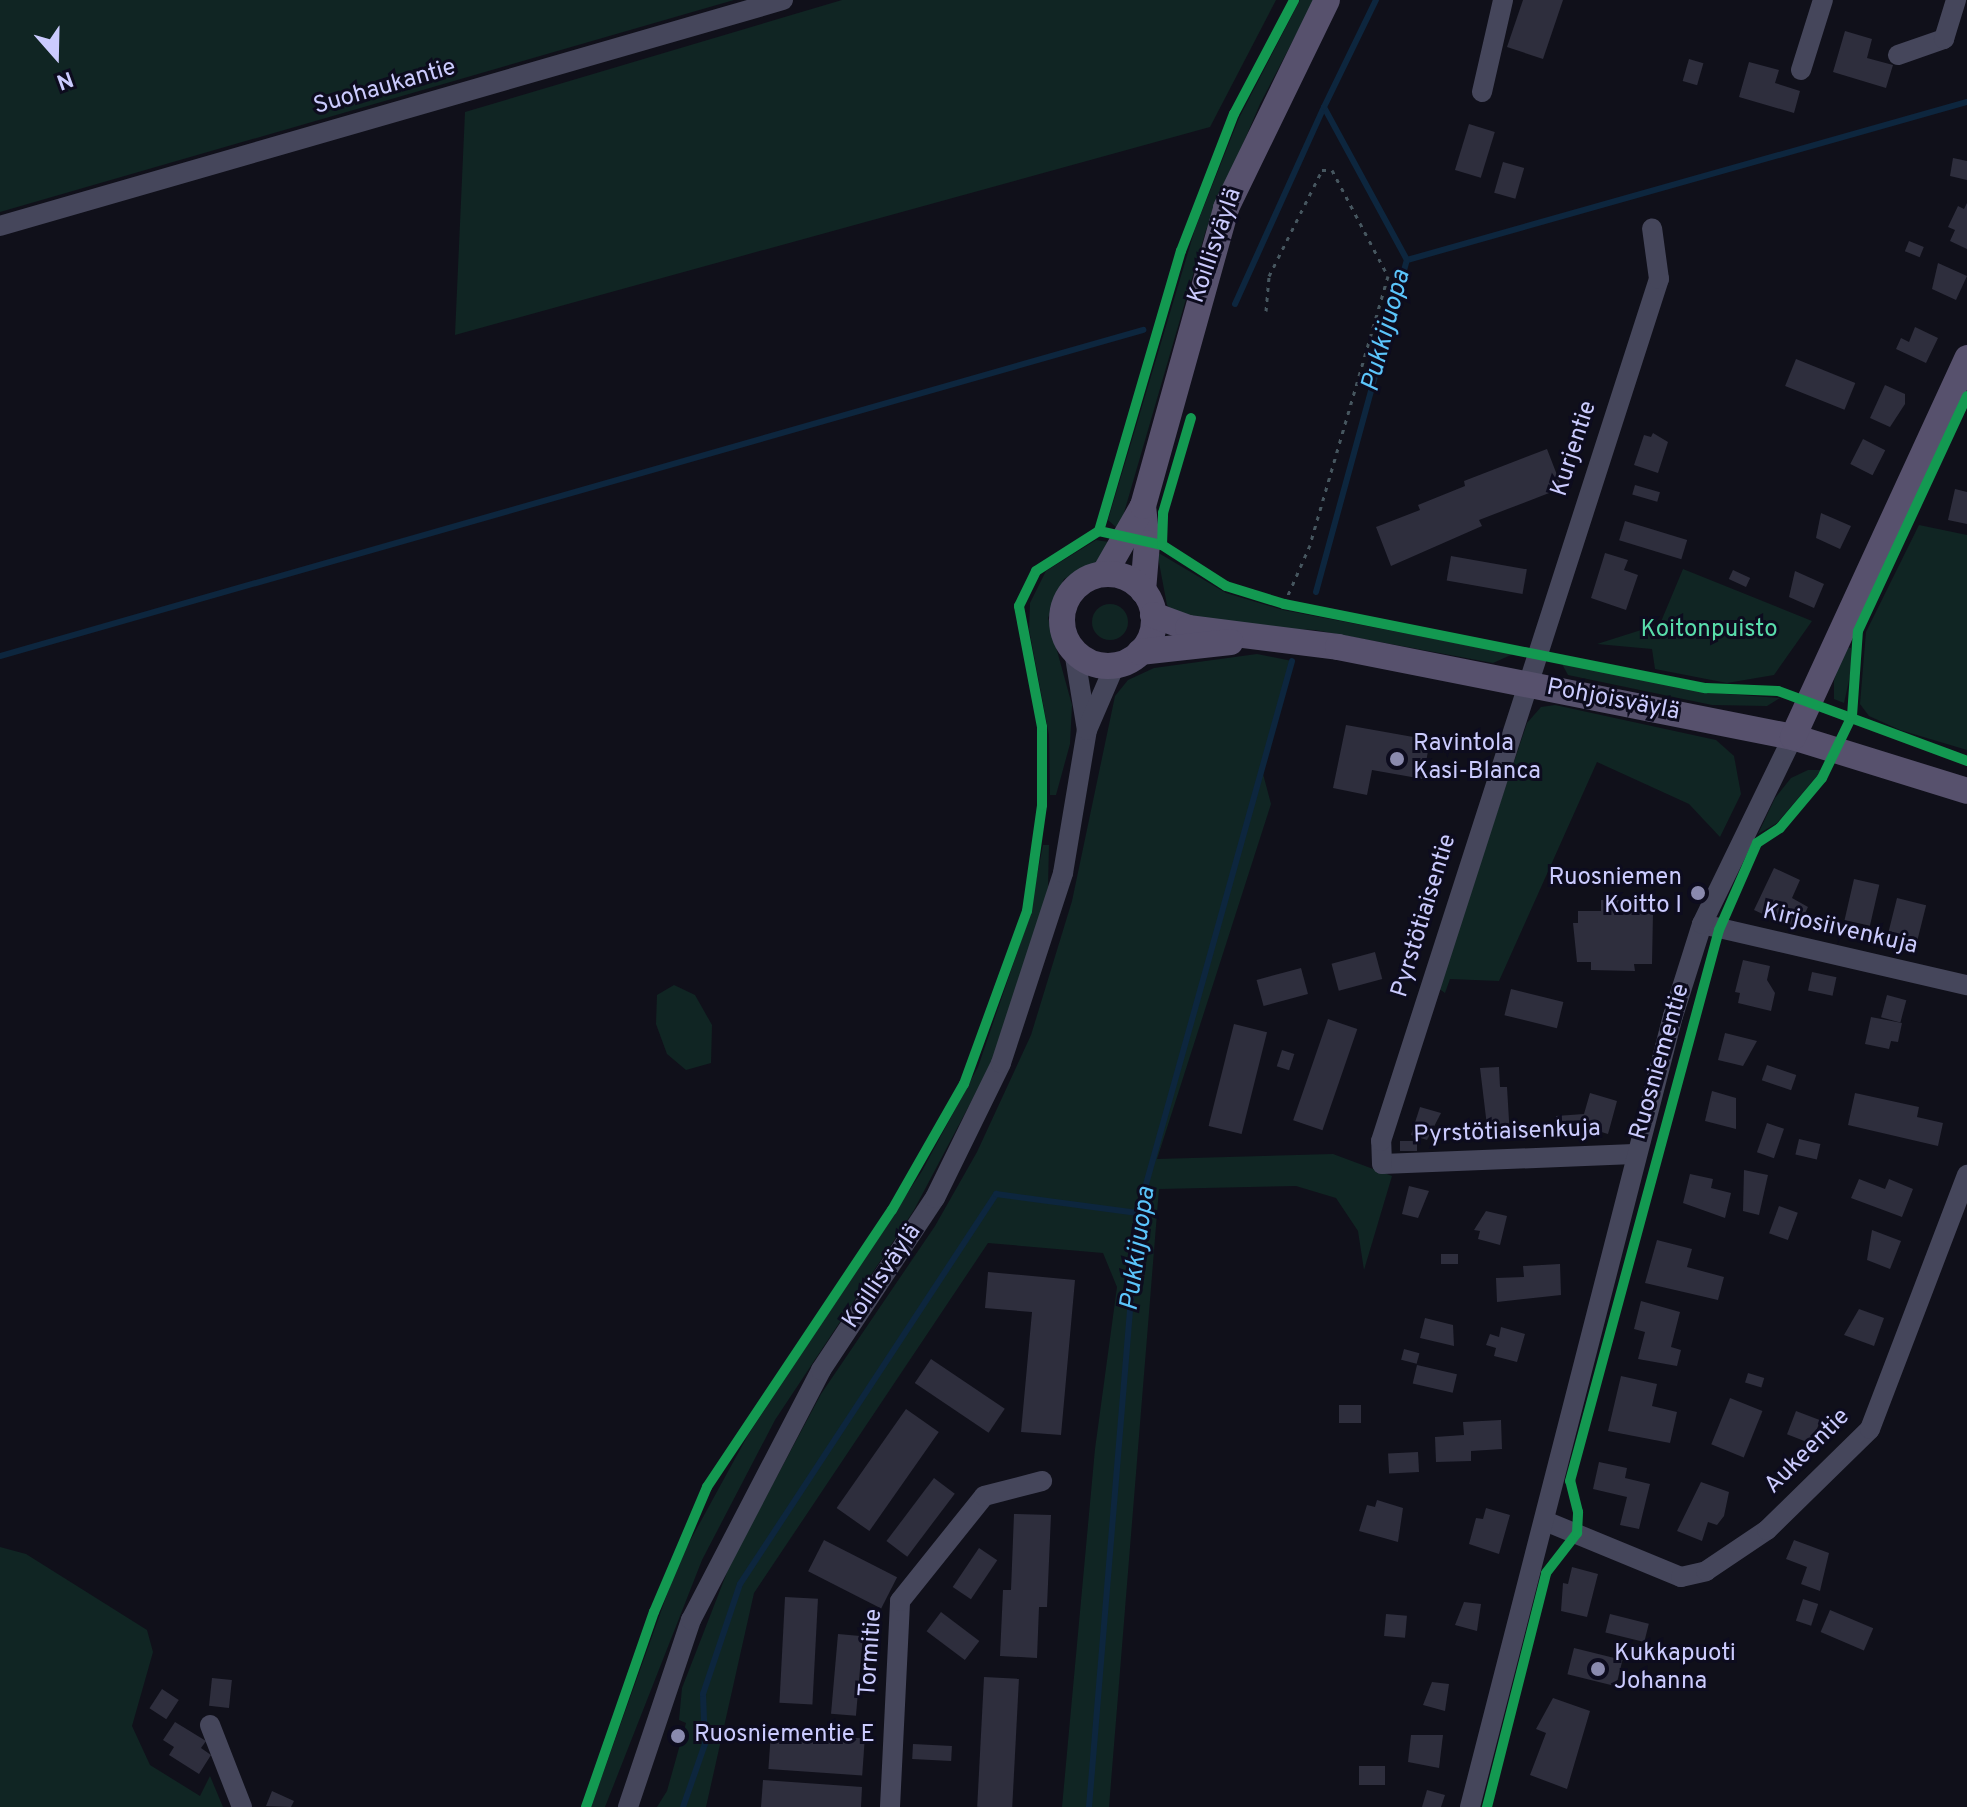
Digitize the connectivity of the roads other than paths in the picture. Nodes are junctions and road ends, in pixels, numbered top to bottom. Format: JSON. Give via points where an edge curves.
{"nodes":[{"id":1,"x":783,"y":0,"type":"edge"},
{"id":2,"x":1327,"y":0,"type":"edge"},
{"id":3,"x":1503,"y":0,"type":"edge"},
{"id":4,"x":1823,"y":0,"type":"edge"},
{"id":5,"x":1956,"y":0,"type":"edge"},
{"id":6,"x":1898,"y":55,"type":"dead end"},
{"id":7,"x":1801,"y":70,"type":"dead end"},
{"id":8,"x":1482,"y":92,"type":"dead end"},
{"id":9,"x":0,"y":226,"type":"edge"},
{"id":10,"x":1652,"y":228,"type":"dead end"},
{"id":11,"x":1967,"y":358,"type":"edge"},
{"id":12,"x":1143,"y":506,"type":"junction"},
{"id":13,"x":1104,"y":574,"type":"junction"},
{"id":14,"x":1148,"y":603,"type":"junction"},
{"id":15,"x":1253,"y":639,"type":"junction"},
{"id":16,"x":1074,"y":651,"type":"junction"},
{"id":17,"x":1140,"y":652,"type":"junction"},
{"id":18,"x":1115,"y":665,"type":"junction"},
{"id":19,"x":1525,"y":685,"type":"junction"},
{"id":20,"x":1087,"y":730,"type":"junction"},
{"id":21,"x":1793,"y":737,"type":"junction"},
{"id":22,"x":1967,"y":791,"type":"edge"},
{"id":23,"x":1702,"y":924,"type":"junction"},
{"id":24,"x":1967,"y":985,"type":"edge"},
{"id":25,"x":1634,"y":1154,"type":"junction"},
{"id":26,"x":1382,"y":1164,"type":"joint"},
{"id":27,"x":1967,"y":1175,"type":"edge"},
{"id":28,"x":1042,"y":1481,"type":"dead end"},
{"id":29,"x":1545,"y":1521,"type":"junction"},
{"id":30,"x":210,"y":1725,"type":"dead end"},
{"id":31,"x":242,"y":1807,"type":"edge"},
{"id":32,"x":628,"y":1807,"type":"edge"},
{"id":33,"x":890,"y":1807,"type":"edge"},
{"id":34,"x":1470,"y":1807,"type":"edge"}],
"edges":[{"from":1,"to":9,"type":"street","name":"Suohaukantie"},
{"from":2,"to":12,"type":"main road","name":"Koillisväylä","via":[[1226,208]]},
{"from":3,"to":8,"type":"street"},
{"from":4,"to":7,"type":"street"},
{"from":5,"to":6,"type":"street","via":[[1944,39]]},
{"from":10,"to":19,"type":"street","name":"Kurjentie","via":[[1659,279]]},
{"from":11,"to":21,"type":"main road","name":"Ruosniementie"},
{"from":12,"to":13,"type":"main road","name":"Koillisväylä"},
{"from":12,"to":14,"type":"main road","name":"Koillisväylä"},
{"from":13,"to":14,"type":"main road","via":[[1132,581]]},
{"from":13,"to":16,"type":"main road","via":[[1080,583],[1065,604],[1063,629]]},
{"from":14,"to":15,"type":"main road","name":"Pohjoisväylä","via":[[1188,628]]},
{"from":14,"to":17,"type":"main road","via":[[1148,641]]},
{"from":15,"to":17,"type":"main road","name":"Pohjoisväylä"},
{"from":15,"to":19,"type":"main road","name":"Pohjoisväylä","via":[[1338,647]]},
{"from":16,"to":18,"type":"main road","via":[[1086,660]]},
{"from":16,"to":20,"type":"street","name":"Koillisväylä"},
{"from":17,"to":18,"type":"main road"},
{"from":18,"to":20,"type":"street","name":"Koillisväylä"},
{"from":19,"to":21,"type":"main road","name":"Pohjoisväylä"},
{"from":19,"to":26,"type":"street","name":"Pyrstötiaisentie","via":[[1381,1141]]},
{"from":20,"to":32,"type":"street","name":"Koillisväylä","via":[[1063,873],[1001,1063],[935,1198],[821,1370],[691,1620]]},
{"from":21,"to":22,"type":"main road","name":"Pohjoisväylä"},
{"from":21,"to":23,"type":"street","name":"Ruosniementie"},
{"from":23,"to":24,"type":"street","name":"Kirjosiivenkuja"},
{"from":23,"to":25,"type":"street","name":"Ruosniementie"},
{"from":25,"to":26,"type":"street","name":"Pyrstötiaisenkuja"},
{"from":25,"to":29,"type":"street","name":"Ruosniementie"},
{"from":27,"to":29,"type":"street","name":"Aukeentie","via":[[1870,1429],[1767,1530],[1706,1571],[1681,1577]]},
{"from":28,"to":33,"type":"street","name":"Tormitie","via":[[984,1496],[900,1601]]},
{"from":29,"to":34,"type":"street","name":"Ruosniementie"},
{"from":30,"to":31,"type":"street"}]}
